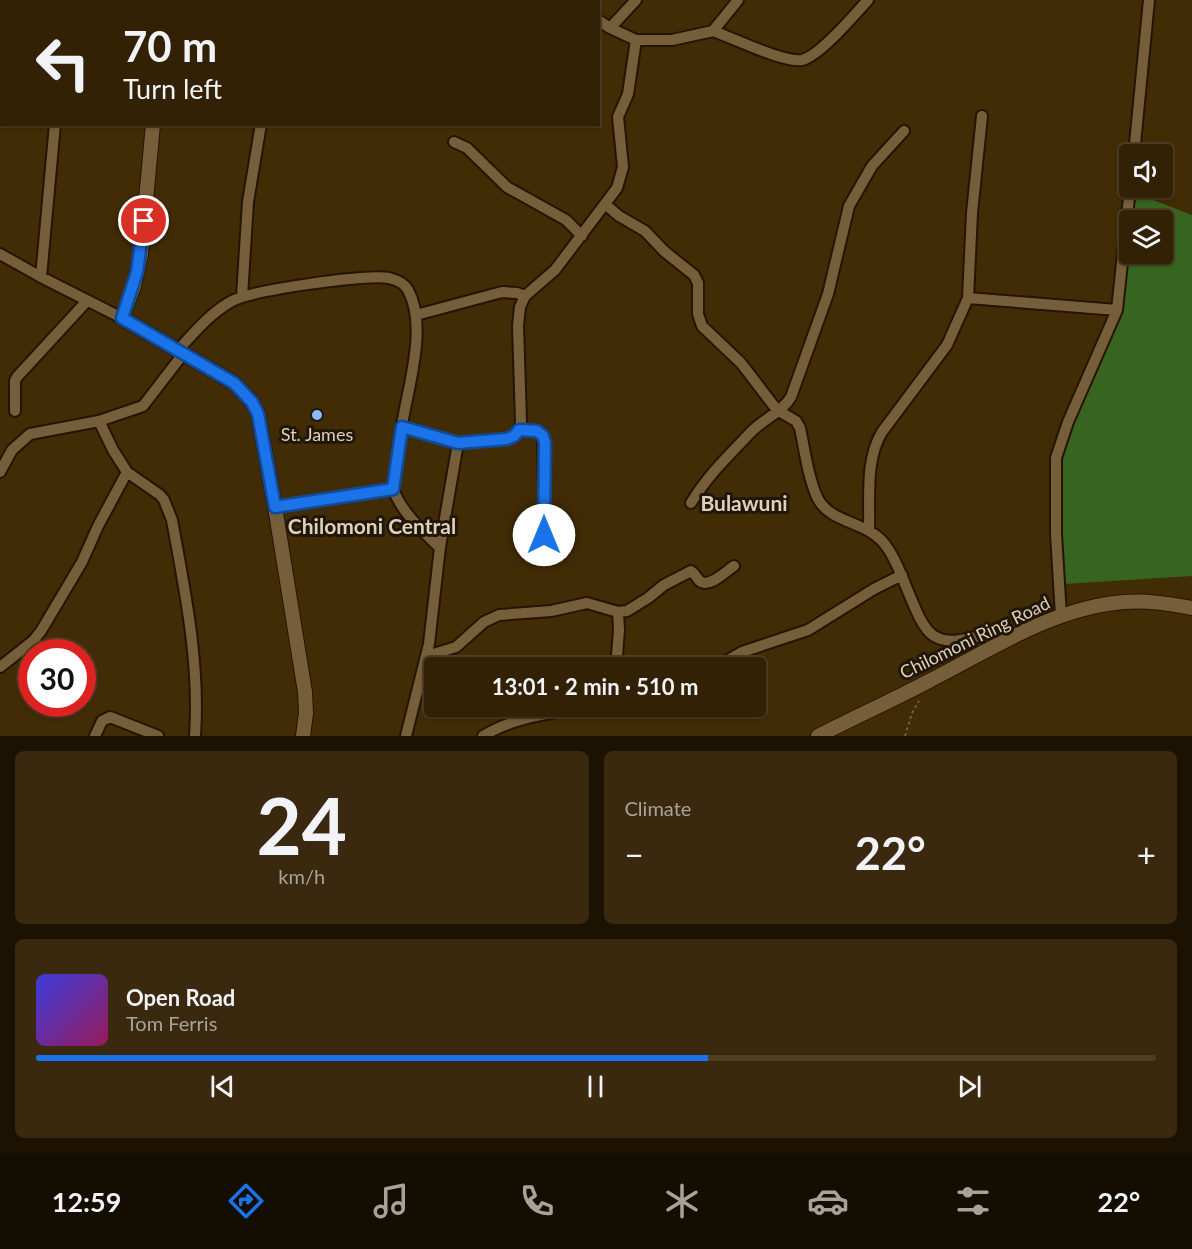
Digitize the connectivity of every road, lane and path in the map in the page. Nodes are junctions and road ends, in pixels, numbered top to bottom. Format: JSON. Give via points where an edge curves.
{"nodes":[{"id":1,"x":636,"y":0,"type":"edge"},
{"id":2,"x":738,"y":0,"type":"edge"},
{"id":3,"x":868,"y":0,"type":"edge"},
{"id":4,"x":1149,"y":0,"type":"edge"},
{"id":5,"x":600,"y":21,"type":"edge"},
{"id":6,"x":610,"y":28,"type":"junction"},
{"id":7,"x":713,"y":31,"type":"junction"},
{"id":8,"x":636,"y":40,"type":"junction"},
{"id":9,"x":982,"y":116,"type":"dead end"},
{"id":10,"x":55,"y":126,"type":"edge"},
{"id":11,"x":153,"y":126,"type":"edge"},
{"id":12,"x":261,"y":126,"type":"edge"},
{"id":13,"x":904,"y":131,"type":"dead end"},
{"id":14,"x":454,"y":142,"type":"dead end"},
{"id":15,"x":1135,"y":144,"type":"edge"},
{"id":16,"x":1129,"y":198,"type":"edge"},
{"id":17,"x":605,"y":204,"type":"junction"},
{"id":18,"x":582,"y":236,"type":"junction"},
{"id":19,"x":0,"y":254,"type":"edge"},
{"id":20,"x":41,"y":277,"type":"junction"},
{"id":21,"x":242,"y":296,"type":"junction"},
{"id":22,"x":525,"y":297,"type":"junction"},
{"id":23,"x":968,"y":298,"type":"junction"},
{"id":24,"x":87,"y":301,"type":"junction"},
{"id":25,"x":1117,"y":310,"type":"junction"},
{"id":26,"x":416,"y":315,"type":"junction"},
{"id":27,"x":122,"y":318,"type":"junction"},
{"id":28,"x":181,"y":352,"type":"junction"},
{"id":29,"x":777,"y":410,"type":"junction"},
{"id":30,"x":15,"y":411,"type":"dead end"},
{"id":31,"x":99,"y":421,"type":"junction"},
{"id":32,"x":402,"y":427,"type":"junction"},
{"id":33,"x":519,"y":430,"type":"junction"},
{"id":34,"x":458,"y":443,"type":"junction"},
{"id":35,"x":0,"y":472,"type":"edge"},
{"id":36,"x":127,"y":472,"type":"junction"},
{"id":37,"x":393,"y":489,"type":"junction"},
{"id":38,"x":691,"y":503,"type":"dead end"},
{"id":39,"x":275,"y":507,"type":"junction"},
{"id":40,"x":869,"y":530,"type":"junction"},
{"id":41,"x":544,"y":535,"type":"dead end"},
{"id":42,"x":440,"y":548,"type":"junction"},
{"id":43,"x":734,"y":566,"type":"dead end"},
{"id":44,"x":902,"y":574,"type":"junction"},
{"id":45,"x":1192,"y":608,"type":"edge"},
{"id":46,"x":618,"y":612,"type":"junction"},
{"id":47,"x":1060,"y":616,"type":"junction"},
{"id":48,"x":1011,"y":637,"type":"junction"},
{"id":49,"x":427,"y":656,"type":"junction"},
{"id":50,"x":617,"y":657,"type":"edge"},
{"id":51,"x":733,"y":657,"type":"edge"},
{"id":52,"x":0,"y":667,"type":"edge"},
{"id":53,"x":918,"y":702,"type":"dead end"},
{"id":54,"x":528,"y":717,"type":"edge"},
{"id":55,"x":95,"y":736,"type":"edge"},
{"id":56,"x":158,"y":736,"type":"edge"},
{"id":57,"x":195,"y":736,"type":"edge"},
{"id":58,"x":303,"y":736,"type":"edge"},
{"id":59,"x":406,"y":736,"type":"edge"},
{"id":60,"x":483,"y":736,"type":"edge"},
{"id":61,"x":818,"y":736,"type":"edge"},
{"id":62,"x":905,"y":736,"type":"edge"}],
"edges":[{"from":1,"to":6,"type":"street"},
{"from":2,"to":7,"type":"street"},
{"from":3,"to":7,"type":"street","via":[[821,48],[803,60],[786,58]]},
{"from":4,"to":15,"type":"street"},
{"from":5,"to":6,"type":"street"},
{"from":6,"to":8,"type":"street"},
{"from":7,"to":8,"type":"street","via":[[672,40]]},
{"from":8,"to":17,"type":"street","via":[[628,94],[618,117],[622,176]]},
{"from":9,"to":23,"type":"street"},
{"from":10,"to":20,"type":"street"},
{"from":11,"to":27,"type":"street","via":[[141,254]]},
{"from":12,"to":21,"type":"street","via":[[248,202]]},
{"from":13,"to":29,"type":"street","via":[[872,166],[849,206],[828,294],[795,388],[787,404]]},
{"from":14,"to":18,"type":"street","via":[[467,148],[507,187],[566,220]]},
{"from":16,"to":25,"type":"street"},
{"from":17,"to":18,"type":"street"},
{"from":17,"to":29,"type":"street","via":[[645,231],[694,275],[702,326],[741,363]]},
{"from":18,"to":22,"type":"street","via":[[555,270]]},
{"from":19,"to":20,"type":"street"},
{"from":20,"to":24,"type":"street"},
{"from":21,"to":26,"type":"street","via":[[388,278],[406,286]]},
{"from":21,"to":28,"type":"street","via":[[219,309]]},
{"from":22,"to":26,"type":"street","via":[[511,292],[496,293]]},
{"from":22,"to":33,"type":"street","via":[[518,326]]},
{"from":23,"to":25,"type":"street"},
{"from":23,"to":40,"type":"street","via":[[947,345],[876,442]]},
{"from":24,"to":27,"type":"street"},
{"from":24,"to":30,"type":"street","via":[[17,377]]},
{"from":25,"to":47,"type":"street","via":[[1056,458]]},
{"from":26,"to":32,"type":"street","via":[[414,356]]},
{"from":27,"to":28,"type":"street"},
{"from":28,"to":31,"type":"street","via":[[143,406]]},
{"from":28,"to":39,"type":"street","via":[[234,383],[252,402],[258,414]]},
{"from":29,"to":38,"type":"street","via":[[716,468]]},
{"from":29,"to":40,"type":"street","via":[[798,424],[819,500],[829,511]]},
{"from":31,"to":35,"type":"street","via":[[30,434],[12,450]]},
{"from":31,"to":36,"type":"street"},
{"from":32,"to":34,"type":"street"},
{"from":32,"to":37,"type":"street"},
{"from":33,"to":34,"type":"street","via":[[507,439]]},
{"from":33,"to":41,"type":"street","via":[[537,431],[543,436]]},
{"from":34,"to":42,"type":"street"},
{"from":36,"to":52,"type":"street","via":[[82,562],[41,631]]},
{"from":36,"to":57,"type":"street","via":[[160,495],[172,520],[196,678]]},
{"from":37,"to":39,"type":"lane"},
{"from":37,"to":42,"type":"street","via":[[399,503]]},
{"from":39,"to":58,"type":"street","via":[[305,692]]},
{"from":40,"to":44,"type":"street","via":[[884,542]]},
{"from":42,"to":49,"type":"street"},
{"from":43,"to":46,"type":"street","via":[[705,583],[691,570],[627,611]]},
{"from":44,"to":48,"type":"street","via":[[933,636],[951,641]]},
{"from":44,"to":51,"type":"street","via":[[808,630]]},
{"from":45,"to":47,"type":"street","name":"Chilomoni Ring Road","via":[[1125,602]]},
{"from":46,"to":49,"type":"street","via":[[587,603],[551,611],[499,615],[484,622],[456,647]]},
{"from":46,"to":50,"type":"street"},
{"from":47,"to":48,"type":"street","name":"Chilomoni Ring Road"},
{"from":48,"to":61,"type":"street","name":"Chilomoni Ring Road"},
{"from":49,"to":59,"type":"street"},
{"from":53,"to":62,"type":"path"},
{"from":54,"to":60,"type":"street"},
{"from":55,"to":56,"type":"street","via":[[102,722],[110,717]]}]}
